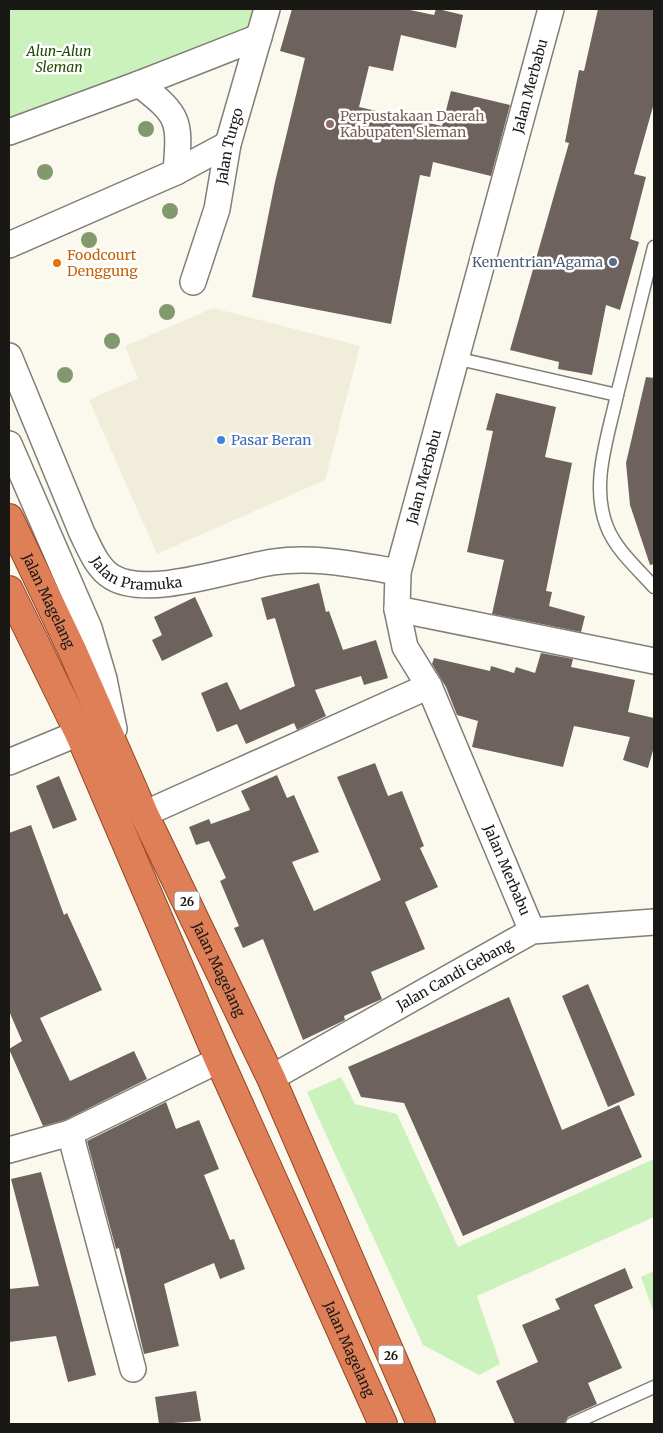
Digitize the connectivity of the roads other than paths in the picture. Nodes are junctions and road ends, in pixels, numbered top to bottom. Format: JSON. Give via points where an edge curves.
{"nodes":[{"id":1,"x":267,"y":9,"type":"edge"},
{"id":2,"x":551,"y":9,"type":"edge"},
{"id":3,"x":259,"y":37,"type":"junction"},
{"id":4,"x":139,"y":84,"type":"junction"},
{"id":5,"x":9,"y":132,"type":"edge"},
{"id":6,"x":228,"y":144,"type":"junction"},
{"id":7,"x":176,"y":172,"type":"junction"},
{"id":8,"x":9,"y":245,"type":"edge"},
{"id":9,"x":654,"y":247,"type":"edge"},
{"id":10,"x":193,"y":282,"type":"dead end"},
{"id":11,"x":9,"y":356,"type":"edge"},
{"id":12,"x":455,"y":358,"type":"junction"},
{"id":13,"x":617,"y":395,"type":"junction"},
{"id":14,"x":9,"y":444,"type":"edge"},
{"id":15,"x":9,"y":518,"type":"edge"},
{"id":16,"x":398,"y":572,"type":"junction"},
{"id":17,"x":654,"y":587,"type":"edge"},
{"id":18,"x":9,"y":590,"type":"edge"},
{"id":19,"x":397,"y":609,"type":"junction"},
{"id":20,"x":654,"y":661,"type":"edge"},
{"id":21,"x":429,"y":686,"type":"junction"},
{"id":22,"x":79,"y":733,"type":"junction"},
{"id":23,"x":118,"y":750,"type":"junction"},
{"id":24,"x":9,"y":762,"type":"edge"},
{"id":25,"x":144,"y":814,"type":"junction"},
{"id":26,"x":654,"y":922,"type":"edge"},
{"id":27,"x":532,"y":931,"type":"junction"},
{"id":28,"x":219,"y":1060,"type":"junction"},
{"id":29,"x":270,"y":1078,"type":"junction"},
{"id":30,"x":70,"y":1134,"type":"junction"},
{"id":31,"x":9,"y":1150,"type":"edge"},
{"id":32,"x":361,"y":1285,"type":"junction"},
{"id":33,"x":328,"y":1301,"type":"junction"},
{"id":34,"x":133,"y":1369,"type":"dead end"},
{"id":35,"x":654,"y":1387,"type":"edge"},
{"id":36,"x":603,"y":1418,"type":"edge"},
{"id":37,"x":383,"y":1424,"type":"edge"},
{"id":38,"x":421,"y":1424,"type":"edge"},
{"id":39,"x":572,"y":1424,"type":"edge"}],
"edges":[{"from":1,"to":3,"type":"street","name":"Jalan Turgo"},
{"from":2,"to":12,"type":"street","name":"Jalan Merbabu"},
{"from":3,"to":4,"type":"street"},
{"from":3,"to":6,"type":"street","name":"Jalan Turgo"},
{"from":4,"to":5,"type":"street"},
{"from":4,"to":7,"type":"street","via":[[170,111],[179,131]]},
{"from":6,"to":7,"type":"street"},
{"from":6,"to":10,"type":"street","name":"Jalan Turgo","via":[[217,209]]},
{"from":7,"to":8,"type":"street"},
{"from":9,"to":13,"type":"lane"},
{"from":11,"to":16,"type":"street","name":"Jalan Pramuka","via":[[82,534],[96,561],[112,577],[135,584],[192,581],[274,562],[335,560]]},
{"from":12,"to":13,"type":"lane"},
{"from":12,"to":16,"type":"street","name":"Jalan Merbabu"},
{"from":13,"to":17,"type":"lane","via":[[602,464],[600,494],[607,527],[622,551]]},
{"from":14,"to":23,"type":"street","via":[[89,628],[104,678]]},
{"from":15,"to":23,"type":"highway","name":"Jalan Magelang","number":"26"},
{"from":16,"to":19,"type":"street","name":"Jalan Merbabu"},
{"from":18,"to":22,"type":"highway","name":"Jalan Magelang","number":"26"},
{"from":19,"to":20,"type":"street"},
{"from":19,"to":21,"type":"street","name":"Jalan Merbabu","via":[[405,647]]},
{"from":21,"to":25,"type":"street"},
{"from":21,"to":27,"type":"street","name":"Jalan Merbabu"},
{"from":22,"to":24,"type":"street"},
{"from":22,"to":28,"type":"highway","name":"Jalan Magelang","number":"26"},
{"from":23,"to":25,"type":"highway","name":"Jalan Magelang","number":"26"},
{"from":25,"to":29,"type":"highway","name":"Jalan Magelang","number":"26"},
{"from":26,"to":27,"type":"street","name":"Jalan Candi Gebang"},
{"from":27,"to":29,"type":"street","name":"Jalan Candi Gebang"},
{"from":28,"to":30,"type":"street"},
{"from":28,"to":33,"type":"highway","name":"Jalan Magelang","number":"26"},
{"from":29,"to":32,"type":"highway","name":"Jalan Magelang","number":"26"},
{"from":30,"to":31,"type":"street"},
{"from":30,"to":34,"type":"street"},
{"from":32,"to":33,"type":"highway"},
{"from":32,"to":38,"type":"highway","name":"Jalan Magelang","number":"26"},
{"from":33,"to":37,"type":"highway","name":"Jalan Magelang","number":"26"},
{"from":35,"to":36,"type":"lane"},
{"from":36,"to":39,"type":"lane"}]}
